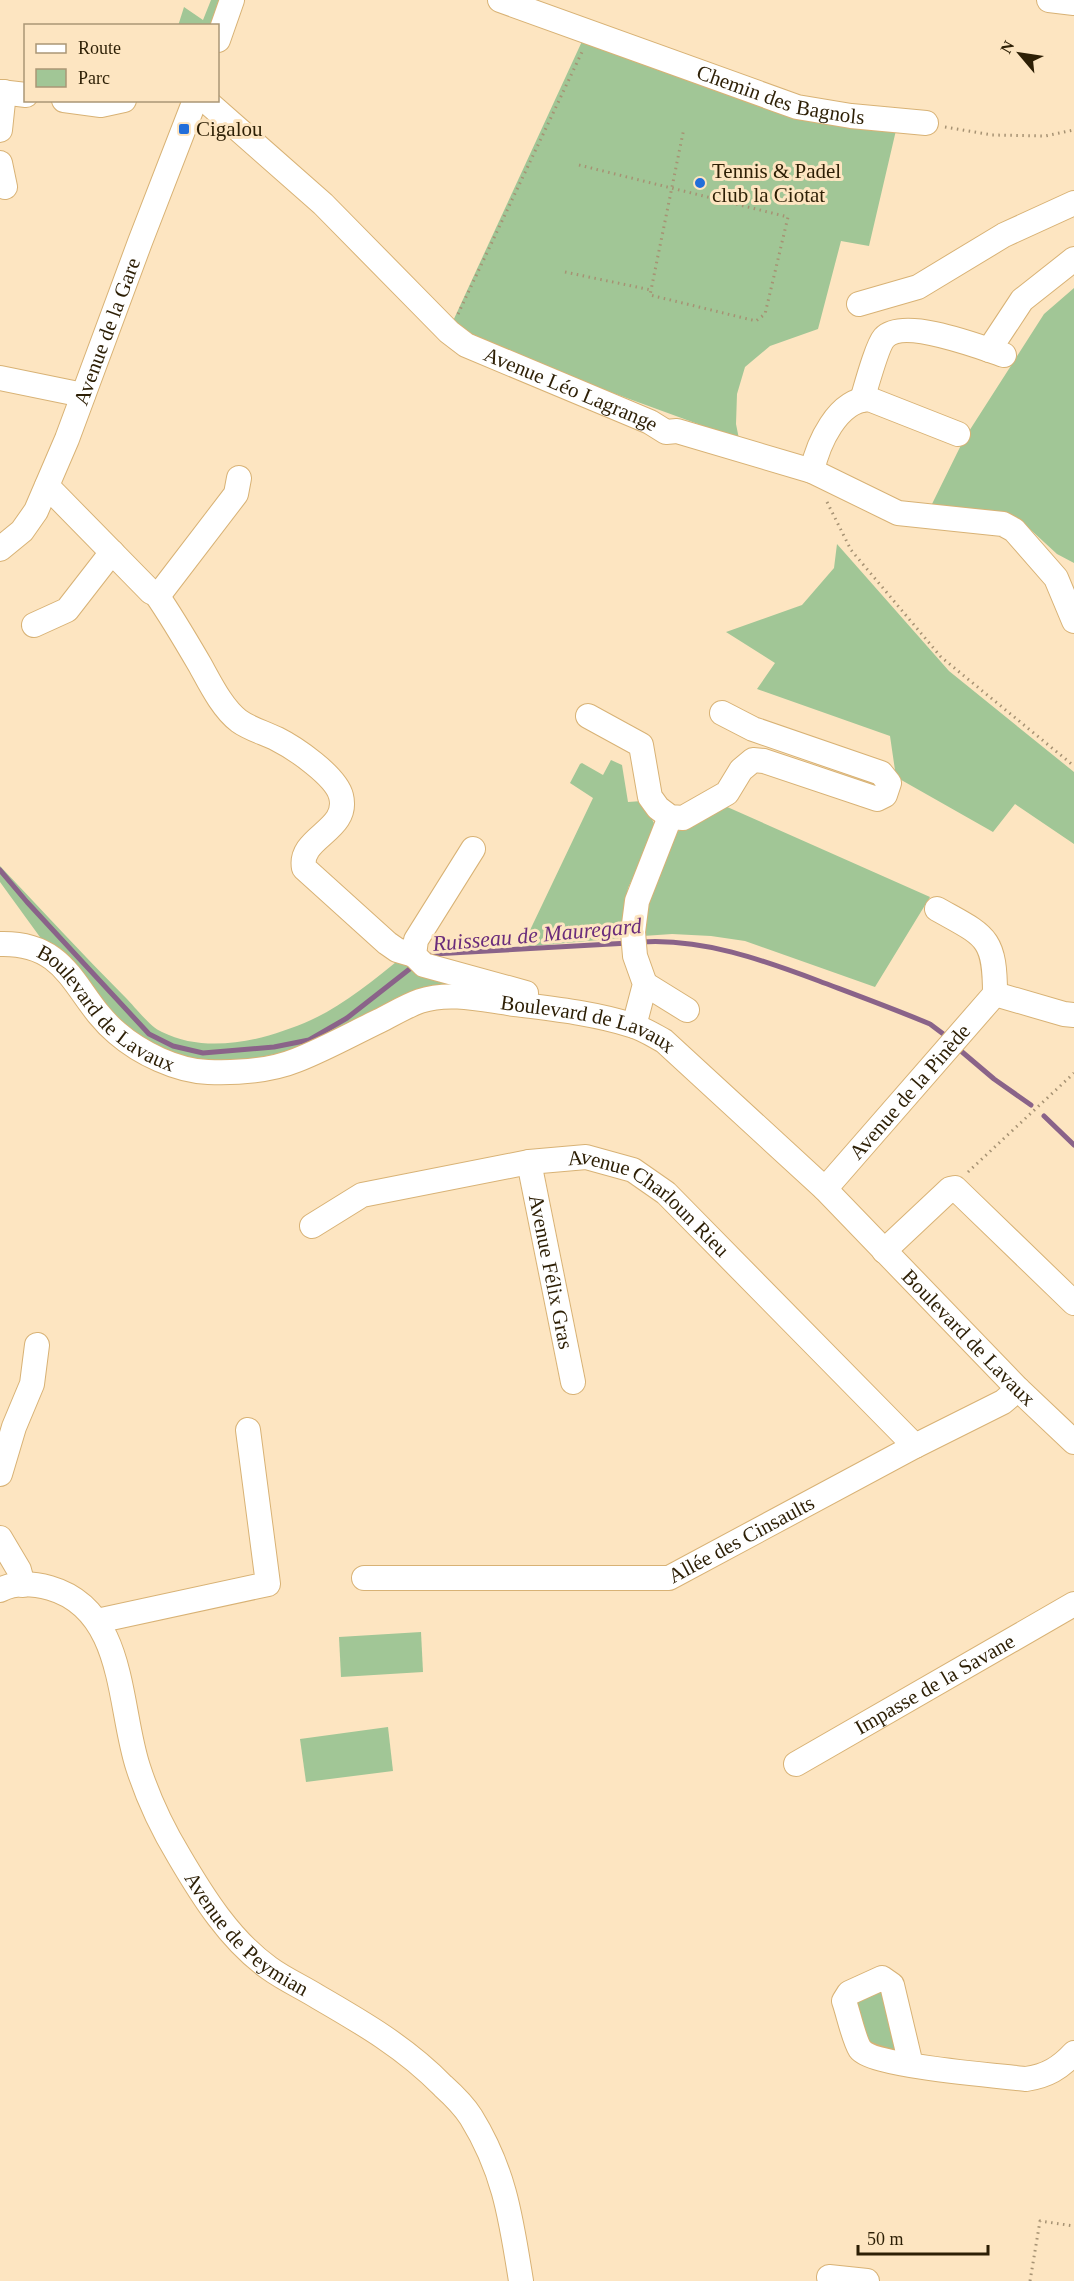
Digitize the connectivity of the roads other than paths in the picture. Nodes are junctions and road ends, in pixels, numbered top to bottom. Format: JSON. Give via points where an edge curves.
{"nodes":[{"id":1,"x":232,"y":0,"type":"edge"},
{"id":2,"x":500,"y":0,"type":"edge"},
{"id":3,"x":1049,"y":0,"type":"edge"},
{"id":4,"x":1074,"y":3,"type":"edge"},
{"id":5,"x":219,"y":37,"type":"edge"},
{"id":6,"x":10,"y":93,"type":"edge"},
{"id":7,"x":79,"y":102,"type":"edge"},
{"id":8,"x":115,"y":102,"type":"edge"},
{"id":9,"x":194,"y":102,"type":"edge"},
{"id":10,"x":207,"y":102,"type":"edge"},
{"id":11,"x":926,"y":123,"type":"road end"},
{"id":12,"x":0,"y":130,"type":"edge"},
{"id":13,"x":0,"y":163,"type":"edge"},
{"id":14,"x":5,"y":187,"type":"dead end"},
{"id":15,"x":1074,"y":203,"type":"edge"},
{"id":16,"x":1074,"y":259,"type":"edge"},
{"id":17,"x":859,"y":304,"type":"dead end"},
{"id":18,"x":0,"y":378,"type":"edge"},
{"id":19,"x":83,"y":395,"type":"junction"},
{"id":20,"x":862,"y":400,"type":"junction"},
{"id":21,"x":958,"y":434,"type":"dead end"},
{"id":22,"x":812,"y":471,"type":"junction"},
{"id":23,"x":239,"y":478,"type":"dead end"},
{"id":24,"x":47,"y":486,"type":"junction"},
{"id":25,"x":0,"y":549,"type":"edge"},
{"id":26,"x":112,"y":552,"type":"junction"},
{"id":27,"x":156,"y":594,"type":"junction"},
{"id":28,"x":1074,"y":621,"type":"edge"},
{"id":29,"x":34,"y":625,"type":"dead end"},
{"id":30,"x":722,"y":713,"type":"dead end"},
{"id":31,"x":588,"y":716,"type":"dead end"},
{"id":32,"x":670,"y":818,"type":"junction"},
{"id":33,"x":473,"y":849,"type":"dead end"},
{"id":34,"x":937,"y":909,"type":"dead end"},
{"id":35,"x":0,"y":944,"type":"edge"},
{"id":36,"x":418,"y":960,"type":"junction"},
{"id":37,"x":645,"y":984,"type":"junction"},
{"id":38,"x":995,"y":994,"type":"junction"},
{"id":39,"x":543,"y":1008,"type":"junction"},
{"id":40,"x":687,"y":1010,"type":"dead end"},
{"id":41,"x":1074,"y":1015,"type":"edge"},
{"id":42,"x":634,"y":1026,"type":"junction"},
{"id":43,"x":529,"y":1162,"type":"junction"},
{"id":44,"x":825,"y":1190,"type":"junction"},
{"id":45,"x":312,"y":1226,"type":"dead end"},
{"id":46,"x":884,"y":1251,"type":"junction"},
{"id":47,"x":1074,"y":1303,"type":"edge"},
{"id":48,"x":37,"y":1345,"type":"dead end"},
{"id":49,"x":573,"y":1382,"type":"dead end"},
{"id":50,"x":1018,"y":1389,"type":"junction"},
{"id":51,"x":248,"y":1430,"type":"dead end"},
{"id":52,"x":1074,"y":1442,"type":"edge"},
{"id":53,"x":915,"y":1446,"type":"junction"},
{"id":54,"x":0,"y":1474,"type":"edge"},
{"id":55,"x":0,"y":1538,"type":"edge"},
{"id":56,"x":364,"y":1578,"type":"dead end"},
{"id":57,"x":11,"y":1587,"type":"edge"},
{"id":58,"x":1074,"y":1604,"type":"edge"},
{"id":59,"x":98,"y":1621,"type":"junction"},
{"id":60,"x":796,"y":1764,"type":"dead end"},
{"id":61,"x":1074,"y":2053,"type":"edge"},
{"id":62,"x":910,"y":2065,"type":"dead end"},
{"id":63,"x":829,"y":2277,"type":"dead end"},
{"id":64,"x":522,"y":2281,"type":"edge"},
{"id":65,"x":867,"y":2281,"type":"edge"}],
"edges":[{"from":1,"to":5,"type":"street"},
{"from":2,"to":11,"type":"street","name":"Chemin des Bagnols","via":[[797,107]]},
{"from":3,"to":4,"type":"street"},
{"from":6,"to":12,"type":"street"},
{"from":7,"to":8,"type":"street"},
{"from":9,"to":19,"type":"street","name":"Avenue de la Gare"},
{"from":10,"to":22,"type":"street","name":"Avenue Léo Lagrange","via":[[323,204],[466,345],[666,432],[677,431]]},
{"from":13,"to":14,"type":"street"},
{"from":15,"to":17,"type":"street","via":[[1004,236],[918,287]]},
{"from":16,"to":20,"type":"street","via":[[1022,300],[997,353],[954,339],[907,330],[893,332],[883,339]]},
{"from":18,"to":19,"type":"street"},
{"from":19,"to":24,"type":"street","name":"Avenue de la Gare"},
{"from":20,"to":21,"type":"street","via":[[869,399]]},
{"from":20,"to":22,"type":"street","via":[[847,405],[833,423]]},
{"from":22,"to":28,"type":"street","name":"Avenue Léo Lagrange","via":[[898,513],[1003,524],[1014,530],[1056,578]]},
{"from":23,"to":27,"type":"street","via":[[236,494]]},
{"from":24,"to":25,"type":"street","name":"Avenue de la Gare","via":[[22,531]]},
{"from":24,"to":26,"type":"street"},
{"from":26,"to":27,"type":"street"},
{"from":26,"to":29,"type":"street","via":[[67,610]]},
{"from":27,"to":36,"type":"street","via":[[214,689],[239,721],[292,747],[338,788],[342,797],[339,818],[306,851],[304,868],[387,943]]},
{"from":30,"to":32,"type":"street","via":[[753,729],[881,773],[889,783],[885,795],[877,800],[753,760],[741,770],[727,793],[683,819]]},
{"from":31,"to":32,"type":"street","via":[[641,745],[650,797]]},
{"from":32,"to":37,"type":"street","via":[[637,901],[635,956]]},
{"from":33,"to":36,"type":"street","via":[[416,940]]},
{"from":34,"to":38,"type":"street","via":[[974,929],[987,942],[995,963]]},
{"from":35,"to":39,"type":"street","name":"Boulevard de Lavaux","via":[[30,947],[47,955],[75,979],[117,1033],[158,1058],[206,1072],[263,1069],[295,1061],[421,1001],[448,996]]},
{"from":36,"to":39,"type":"street","via":[[530,994]]},
{"from":37,"to":40,"type":"street"},
{"from":37,"to":42,"type":"street"},
{"from":38,"to":41,"type":"street"},
{"from":38,"to":44,"type":"street","name":"Avenue de la Pinède"},
{"from":39,"to":42,"type":"street","name":"Boulevard de Lavaux"},
{"from":42,"to":44,"type":"street","name":"Boulevard de Lavaux","via":[[664,1041]]},
{"from":43,"to":45,"type":"street","name":"Avenue Charloun Rieu","via":[[362,1195]]},
{"from":43,"to":49,"type":"street","name":"Avenue Félix Gras"},
{"from":43,"to":53,"type":"street","name":"Avenue Charloun Rieu","via":[[586,1157],[633,1170],[666,1193]]},
{"from":44,"to":46,"type":"street","name":"Boulevard de Lavaux"},
{"from":46,"to":47,"type":"street","via":[[955,1188]]},
{"from":46,"to":50,"type":"street","name":"Boulevard de Lavaux"},
{"from":48,"to":54,"type":"street","via":[[32,1384]]},
{"from":50,"to":52,"type":"street","name":"Boulevard de Lavaux"},
{"from":50,"to":53,"type":"street","name":"Allée des Cinsaults","via":[[1003,1402]]},
{"from":51,"to":59,"type":"street","via":[[267,1584]]},
{"from":53,"to":56,"type":"street","name":"Allée des Cinsaults","via":[[669,1578]]},
{"from":55,"to":57,"type":"street","via":[[19,1570]]},
{"from":57,"to":59,"type":"street","name":"Avenue de Peymian","via":[[40,1586],[62,1592]]},
{"from":58,"to":60,"type":"street","name":"Impasse de la Savane"},
{"from":59,"to":64,"type":"street","name":"Avenue de Peymian","via":[[109,1644],[137,1765],[165,1834],[208,1904],[270,1968],[379,2032],[432,2074],[469,2115],[486,2144],[509,2207]]},
{"from":61,"to":62,"type":"street","via":[[1053,2072],[1026,2079]]},
{"from":63,"to":65,"type":"street"}]}
